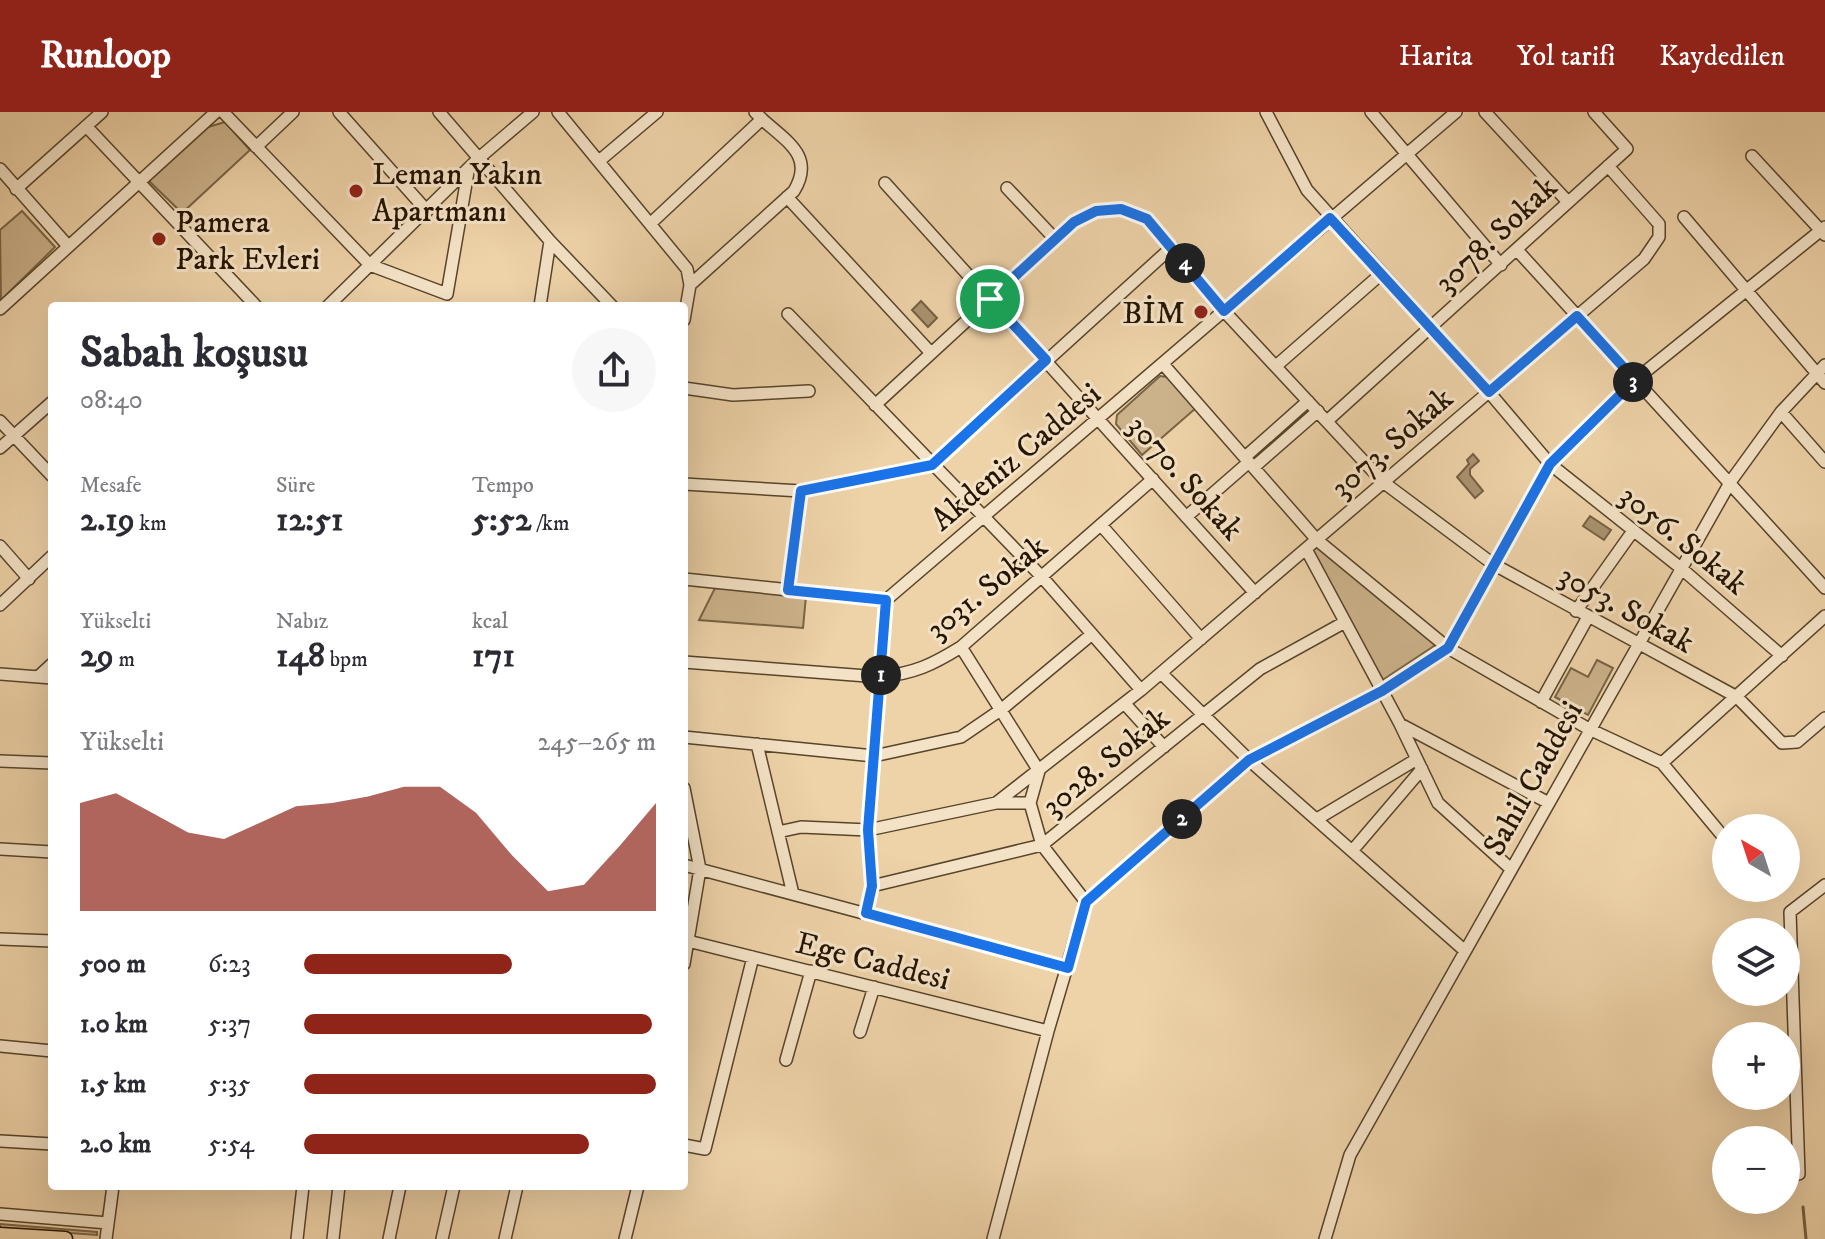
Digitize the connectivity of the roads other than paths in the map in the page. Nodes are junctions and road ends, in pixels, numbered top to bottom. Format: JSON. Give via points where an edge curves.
{"nodes":[{"id":1,"x":102,"y":112,"type":"edge"},
{"id":2,"x":216,"y":112,"type":"edge"},
{"id":3,"x":223,"y":112,"type":"edge"},
{"id":4,"x":293,"y":112,"type":"edge"},
{"id":5,"x":339,"y":112,"type":"edge"},
{"id":6,"x":439,"y":112,"type":"edge"},
{"id":7,"x":533,"y":112,"type":"edge"},
{"id":8,"x":558,"y":112,"type":"edge"},
{"id":9,"x":657,"y":112,"type":"edge"},
{"id":10,"x":1266,"y":112,"type":"edge"},
{"id":11,"x":1371,"y":112,"type":"edge"},
{"id":12,"x":1456,"y":112,"type":"edge"},
{"id":13,"x":1485,"y":112,"type":"edge"},
{"id":14,"x":1594,"y":112,"type":"edge"},
{"id":15,"x":758,"y":116,"type":"edge"},
{"id":16,"x":86,"y":126,"type":"junction"},
{"id":17,"x":256,"y":147,"type":"junction"},
{"id":18,"x":1408,"y":155,"type":"junction"},
{"id":19,"x":1752,"y":156,"type":"dead end"},
{"id":20,"x":479,"y":158,"type":"junction"},
{"id":21,"x":599,"y":161,"type":"junction"},
{"id":22,"x":1608,"y":166,"type":"junction"},
{"id":23,"x":0,"y":169,"type":"edge"},
{"id":24,"x":468,"y":172,"type":"junction"},
{"id":25,"x":138,"y":182,"type":"junction"},
{"id":26,"x":885,"y":183,"type":"dead end"},
{"id":27,"x":1007,"y":188,"type":"dead end"},
{"id":28,"x":16,"y":189,"type":"junction"},
{"id":29,"x":787,"y":197,"type":"junction"},
{"id":30,"x":1568,"y":202,"type":"junction"},
{"id":31,"x":427,"y":211,"type":"junction"},
{"id":32,"x":1684,"y":217,"type":"dead end"},
{"id":33,"x":1330,"y":218,"type":"junction"},
{"id":34,"x":650,"y":224,"type":"junction"},
{"id":35,"x":1824,"y":231,"type":"edge"},
{"id":36,"x":1055,"y":239,"type":"junction"},
{"id":37,"x":550,"y":241,"type":"junction"},
{"id":38,"x":68,"y":246,"type":"junction"},
{"id":39,"x":1172,"y":247,"type":"junction"},
{"id":40,"x":1517,"y":250,"type":"junction"},
{"id":41,"x":370,"y":265,"type":"junction"},
{"id":42,"x":1501,"y":265,"type":"junction"},
{"id":43,"x":1381,"y":274,"type":"junction"},
{"id":44,"x":690,"y":285,"type":"junction"},
{"id":45,"x":1746,"y":291,"type":"junction"},
{"id":46,"x":990,"y":299,"type":"junction"},
{"id":47,"x":252,"y":302,"type":"edge"},
{"id":48,"x":332,"y":302,"type":"edge"},
{"id":49,"x":541,"y":302,"type":"edge"},
{"id":50,"x":608,"y":302,"type":"edge"},
{"id":51,"x":687,"y":302,"type":"edge"},
{"id":52,"x":1,"y":305,"type":"edge"},
{"id":53,"x":1224,"y":311,"type":"junction"},
{"id":54,"x":788,"y":314,"type":"dead end"},
{"id":55,"x":1577,"y":316,"type":"junction"},
{"id":56,"x":1431,"y":328,"type":"junction"},
{"id":57,"x":931,"y":353,"type":"junction"},
{"id":58,"x":1046,"y":360,"type":"junction"},
{"id":59,"x":1163,"y":364,"type":"junction"},
{"id":60,"x":1276,"y":366,"type":"junction"},
{"id":61,"x":1822,"y":374,"type":"edge"},
{"id":62,"x":1635,"y":380,"type":"junction"},
{"id":63,"x":688,"y":389,"type":"edge"},
{"id":64,"x":809,"y":391,"type":"dead end"},
{"id":65,"x":1489,"y":392,"type":"junction"},
{"id":66,"x":1308,"y":401,"type":"junction"},
{"id":67,"x":875,"y":405,"type":"junction"},
{"id":68,"x":48,"y":406,"type":"edge"},
{"id":69,"x":1781,"y":412,"type":"junction"},
{"id":70,"x":1322,"y":416,"type":"junction"},
{"id":71,"x":1099,"y":420,"type":"junction"},
{"id":72,"x":0,"y":421,"type":"edge"},
{"id":73,"x":14,"y":436,"type":"junction"},
{"id":74,"x":0,"y":448,"type":"edge"},
{"id":75,"x":1249,"y":462,"type":"junction"},
{"id":76,"x":1825,"y":462,"type":"edge"},
{"id":77,"x":1550,"y":464,"type":"junction"},
{"id":78,"x":932,"y":465,"type":"junction"},
{"id":79,"x":48,"y":472,"type":"edge"},
{"id":80,"x":1153,"y":479,"type":"junction"},
{"id":81,"x":1731,"y":481,"type":"junction"},
{"id":82,"x":1383,"y":482,"type":"junction"},
{"id":83,"x":688,"y":484,"type":"edge"},
{"id":84,"x":801,"y":491,"type":"junction"},
{"id":85,"x":1186,"y":517,"type":"junction"},
{"id":86,"x":983,"y":518,"type":"junction"},
{"id":87,"x":1101,"y":525,"type":"junction"},
{"id":88,"x":1633,"y":531,"type":"junction"},
{"id":89,"x":1317,"y":540,"type":"junction"},
{"id":90,"x":0,"y":546,"type":"edge"},
{"id":91,"x":1306,"y":549,"type":"junction"},
{"id":92,"x":48,"y":560,"type":"edge"},
{"id":93,"x":1493,"y":564,"type":"junction"},
{"id":94,"x":1682,"y":569,"type":"junction"},
{"id":95,"x":1042,"y":577,"type":"junction"},
{"id":96,"x":29,"y":579,"type":"junction"},
{"id":97,"x":688,"y":579,"type":"edge"},
{"id":98,"x":1825,"y":588,"type":"edge"},
{"id":99,"x":788,"y":590,"type":"junction"},
{"id":100,"x":1255,"y":593,"type":"junction"},
{"id":101,"x":886,"y":600,"type":"junction"},
{"id":102,"x":0,"y":605,"type":"edge"},
{"id":103,"x":1576,"y":611,"type":"junction"},
{"id":104,"x":1825,"y":616,"type":"edge"},
{"id":105,"x":1588,"y":617,"type":"junction"},
{"id":106,"x":1345,"y":622,"type":"junction"},
{"id":107,"x":1092,"y":634,"type":"junction"},
{"id":108,"x":1201,"y":639,"type":"junction"},
{"id":109,"x":1639,"y":645,"type":"junction"},
{"id":110,"x":961,"y":647,"type":"junction"},
{"id":111,"x":1448,"y":648,"type":"junction"},
{"id":112,"x":1782,"y":656,"type":"junction"},
{"id":113,"x":688,"y":662,"type":"edge"},
{"id":114,"x":48,"y":668,"type":"edge"},
{"id":115,"x":1161,"y":673,"type":"junction"},
{"id":116,"x":0,"y":674,"type":"edge"},
{"id":117,"x":38,"y":677,"type":"junction"},
{"id":118,"x":880,"y":677,"type":"junction"},
{"id":119,"x":48,"y":678,"type":"edge"},
{"id":120,"x":1141,"y":690,"type":"junction"},
{"id":121,"x":1382,"y":691,"type":"junction"},
{"id":122,"x":1737,"y":697,"type":"junction"},
{"id":123,"x":1541,"y":702,"type":"junction"},
{"id":124,"x":1125,"y":704,"type":"junction"},
{"id":125,"x":1002,"y":709,"type":"junction"},
{"id":126,"x":1202,"y":716,"type":"junction"},
{"id":127,"x":1825,"y":718,"type":"edge"},
{"id":128,"x":1400,"y":724,"type":"junction"},
{"id":129,"x":1589,"y":729,"type":"junction"},
{"id":130,"x":688,"y":737,"type":"edge"},
{"id":131,"x":757,"y":744,"type":"junction"},
{"id":132,"x":1164,"y":747,"type":"junction"},
{"id":133,"x":874,"y":756,"type":"junction"},
{"id":134,"x":1249,"y":760,"type":"junction"},
{"id":135,"x":0,"y":761,"type":"edge"},
{"id":136,"x":48,"y":763,"type":"edge"},
{"id":137,"x":1662,"y":763,"type":"junction"},
{"id":138,"x":1420,"y":764,"type":"junction"},
{"id":139,"x":1039,"y":771,"type":"junction"},
{"id":140,"x":1547,"y":802,"type":"junction"},
{"id":141,"x":996,"y":803,"type":"junction"},
{"id":142,"x":1030,"y":803,"type":"junction"},
{"id":143,"x":688,"y":808,"type":"edge"},
{"id":144,"x":1317,"y":819,"type":"junction"},
{"id":145,"x":1712,"y":823,"type":"edge"},
{"id":146,"x":868,"y":830,"type":"junction"},
{"id":147,"x":778,"y":832,"type":"junction"},
{"id":148,"x":1042,"y":845,"type":"junction"},
{"id":149,"x":0,"y":849,"type":"edge"},
{"id":150,"x":1352,"y":851,"type":"junction"},
{"id":151,"x":48,"y":852,"type":"edge"},
{"id":152,"x":688,"y":866,"type":"edge"},
{"id":153,"x":700,"y":869,"type":"junction"},
{"id":154,"x":1511,"y":869,"type":"junction"},
{"id":155,"x":1825,"y":885,"type":"edge"},
{"id":156,"x":872,"y":886,"type":"junction"},
{"id":157,"x":793,"y":894,"type":"junction"},
{"id":158,"x":1086,"y":902,"type":"junction"},
{"id":159,"x":866,"y":913,"type":"junction"},
{"id":160,"x":688,"y":930,"type":"edge"},
{"id":161,"x":0,"y":939,"type":"edge"},
{"id":162,"x":48,"y":941,"type":"edge"},
{"id":163,"x":688,"y":941,"type":"edge"},
{"id":164,"x":1464,"y":950,"type":"junction"},
{"id":165,"x":753,"y":957,"type":"junction"},
{"id":166,"x":1068,"y":968,"type":"junction"},
{"id":167,"x":811,"y":971,"type":"junction"},
{"id":168,"x":874,"y":987,"type":"junction"},
{"id":169,"x":1048,"y":1031,"type":"junction"},
{"id":170,"x":860,"y":1032,"type":"dead end"},
{"id":171,"x":0,"y":1046,"type":"edge"},
{"id":172,"x":48,"y":1051,"type":"edge"},
{"id":173,"x":786,"y":1060,"type":"dead end"},
{"id":174,"x":1797,"y":1126,"type":"edge"},
{"id":175,"x":0,"y":1141,"type":"edge"},
{"id":176,"x":48,"y":1144,"type":"edge"},
{"id":177,"x":688,"y":1146,"type":"edge"},
{"id":178,"x":112,"y":1190,"type":"edge"},
{"id":179,"x":303,"y":1190,"type":"edge"},
{"id":180,"x":339,"y":1190,"type":"edge"},
{"id":181,"x":399,"y":1190,"type":"edge"},
{"id":182,"x":453,"y":1190,"type":"edge"},
{"id":183,"x":516,"y":1190,"type":"edge"},
{"id":184,"x":637,"y":1190,"type":"edge"},
{"id":185,"x":0,"y":1214,"type":"edge"},
{"id":186,"x":108,"y":1223,"type":"junction"},
{"id":187,"x":0,"y":1235,"type":"edge"},
{"id":188,"x":65,"y":1239,"type":"edge"},
{"id":189,"x":106,"y":1239,"type":"edge"},
{"id":190,"x":297,"y":1239,"type":"edge"},
{"id":191,"x":333,"y":1239,"type":"edge"},
{"id":192,"x":389,"y":1239,"type":"edge"},
{"id":193,"x":442,"y":1239,"type":"edge"},
{"id":194,"x":505,"y":1239,"type":"edge"},
{"id":195,"x":625,"y":1239,"type":"edge"},
{"id":196,"x":993,"y":1239,"type":"edge"},
{"id":197,"x":1325,"y":1239,"type":"edge"}],
"edges":[{"from":1,"to":16,"type":"street"},
{"from":2,"to":25,"type":"street"},
{"from":3,"to":17,"type":"street"},
{"from":4,"to":17,"type":"street"},
{"from":5,"to":31,"type":"street"},
{"from":6,"to":20,"type":"street"},
{"from":7,"to":20,"type":"street"},
{"from":8,"to":21,"type":"street"},
{"from":9,"to":21,"type":"street"},
{"from":10,"to":33,"type":"street","name":"3056. Sokak","via":[[1307,190]]},
{"from":11,"to":18,"type":"street"},
{"from":12,"to":18,"type":"street","name":"Akdeniz Caddesi"},
{"from":13,"to":30,"type":"street"},
{"from":14,"to":22,"type":"street","name":"3078. Sokak","via":[[1627,149]]},
{"from":15,"to":29,"type":"street","via":[[796,150],[802,163],[802,177]]},
{"from":15,"to":34,"type":"street"},
{"from":16,"to":25,"type":"street"},
{"from":16,"to":28,"type":"street"},
{"from":17,"to":41,"type":"street"},
{"from":18,"to":33,"type":"street","name":"Akdeniz Caddesi"},
{"from":18,"to":42,"type":"street"},
{"from":19,"to":35,"type":"street"},
{"from":20,"to":24,"type":"street"},
{"from":20,"to":37,"type":"street"},
{"from":21,"to":34,"type":"street"},
{"from":22,"to":30,"type":"street","name":"3078. Sokak"},
{"from":22,"to":55,"type":"street","name":"3073. Sokak","via":[[1659,224],[1659,237],[1644,259]]},
{"from":23,"to":28,"type":"street"},
{"from":24,"to":31,"type":"street"},
{"from":24,"to":41,"type":"street","via":[[447,294]]},
{"from":25,"to":38,"type":"street"},
{"from":25,"to":47,"type":"street"},
{"from":26,"to":46,"type":"street","name":"3070. Sokak"},
{"from":27,"to":36,"type":"street"},
{"from":28,"to":38,"type":"street"},
{"from":29,"to":44,"type":"street"},
{"from":29,"to":57,"type":"street"},
{"from":30,"to":40,"type":"street","name":"3078. Sokak"},
{"from":31,"to":41,"type":"street"},
{"from":32,"to":45,"type":"street"},
{"from":33,"to":43,"type":"street","name":"3056. Sokak"},
{"from":33,"to":53,"type":"street","name":"Akdeniz Caddesi"},
{"from":34,"to":44,"type":"street","via":[[687,269]]},
{"from":35,"to":45,"type":"street"},
{"from":36,"to":39,"type":"street","name":"3053. Sokak","via":[[1096,211],[1121,209],[1147,219]]},
{"from":36,"to":46,"type":"street","name":"3053. Sokak"},
{"from":37,"to":49,"type":"street"},
{"from":37,"to":50,"type":"street"},
{"from":38,"to":52,"type":"street"},
{"from":39,"to":53,"type":"street","name":"3053. Sokak"},
{"from":39,"to":58,"type":"street"},
{"from":40,"to":42,"type":"street","name":"3078. Sokak"},
{"from":40,"to":55,"type":"street"},
{"from":41,"to":48,"type":"street"},
{"from":42,"to":56,"type":"street","name":"3078. Sokak"},
{"from":43,"to":56,"type":"street","name":"3056. Sokak"},
{"from":43,"to":60,"type":"street"},
{"from":44,"to":51,"type":"street"},
{"from":45,"to":61,"type":"street"},
{"from":45,"to":62,"type":"street"},
{"from":46,"to":57,"type":"street","name":"3053. Sokak"},
{"from":46,"to":58,"type":"street","name":"3070. Sokak"},
{"from":53,"to":59,"type":"street","name":"Akdeniz Caddesi"},
{"from":53,"to":60,"type":"street","name":"3053. Sokak"},
{"from":54,"to":67,"type":"street"},
{"from":55,"to":62,"type":"street"},
{"from":55,"to":65,"type":"street","name":"3073. Sokak"},
{"from":56,"to":65,"type":"street","name":"3056. Sokak"},
{"from":56,"to":70,"type":"street","name":"3078. Sokak"},
{"from":57,"to":67,"type":"street","name":"3053. Sokak"},
{"from":58,"to":71,"type":"street","name":"3070. Sokak"},
{"from":58,"to":78,"type":"street"},
{"from":59,"to":71,"type":"street","name":"Akdeniz Caddesi"},
{"from":59,"to":75,"type":"street"},
{"from":60,"to":66,"type":"street","name":"3053. Sokak"},
{"from":61,"to":69,"type":"street","name":"Sahil Caddesi"},
{"from":62,"to":77,"type":"street"},
{"from":62,"to":81,"type":"street"},
{"from":63,"to":64,"type":"street","via":[[733,395]]},
{"from":65,"to":77,"type":"street","name":"3056. Sokak"},
{"from":65,"to":82,"type":"street","name":"3073. Sokak"},
{"from":66,"to":70,"type":"street","name":"3053. Sokak"},
{"from":66,"to":75,"type":"street"},
{"from":67,"to":78,"type":"street"},
{"from":68,"to":73,"type":"street"},
{"from":69,"to":76,"type":"street"},
{"from":69,"to":81,"type":"street","name":"Sahil Caddesi"},
{"from":70,"to":75,"type":"street","name":"3078. Sokak"},
{"from":70,"to":82,"type":"street","name":"3053. Sokak"},
{"from":71,"to":80,"type":"street","name":"3070. Sokak"},
{"from":71,"to":86,"type":"street","name":"Akdeniz Caddesi"},
{"from":72,"to":73,"type":"street"},
{"from":73,"to":74,"type":"street"},
{"from":73,"to":79,"type":"street"},
{"from":75,"to":85,"type":"street"},
{"from":75,"to":89,"type":"street"},
{"from":77,"to":88,"type":"street","name":"3056. Sokak"},
{"from":77,"to":93,"type":"street"},
{"from":78,"to":84,"type":"street"},
{"from":78,"to":86,"type":"street"},
{"from":80,"to":85,"type":"street","name":"3070. Sokak"},
{"from":80,"to":87,"type":"street","name":"3031. Sokak"},
{"from":81,"to":94,"type":"street","name":"Sahil Caddesi"},
{"from":81,"to":98,"type":"street"},
{"from":82,"to":89,"type":"street","name":"3073. Sokak"},
{"from":82,"to":93,"type":"street","name":"3053. Sokak"},
{"from":83,"to":84,"type":"street"},
{"from":84,"to":99,"type":"street"},
{"from":85,"to":100,"type":"street","name":"3070. Sokak"},
{"from":86,"to":95,"type":"street"},
{"from":86,"to":101,"type":"street","name":"Akdeniz Caddesi"},
{"from":87,"to":95,"type":"street","name":"3031. Sokak"},
{"from":87,"to":108,"type":"street"},
{"from":88,"to":94,"type":"street","name":"3056. Sokak"},
{"from":88,"to":103,"type":"street"},
{"from":89,"to":91,"type":"street","name":"3073. Sokak"},
{"from":89,"to":111,"type":"street"},
{"from":90,"to":96,"type":"street"},
{"from":91,"to":100,"type":"street","name":"3073. Sokak"},
{"from":91,"to":106,"type":"street"},
{"from":92,"to":96,"type":"street"},
{"from":93,"to":103,"type":"street","name":"3053. Sokak"},
{"from":93,"to":111,"type":"street"},
{"from":94,"to":109,"type":"street","name":"Sahil Caddesi"},
{"from":94,"to":112,"type":"street","name":"3056. Sokak"},
{"from":95,"to":107,"type":"street"},
{"from":95,"to":110,"type":"street","name":"3031. Sokak"},
{"from":96,"to":102,"type":"street"},
{"from":97,"to":99,"type":"street"},
{"from":99,"to":101,"type":"street"},
{"from":100,"to":108,"type":"street","name":"3073. Sokak"},
{"from":101,"to":118,"type":"street"},
{"from":103,"to":105,"type":"street","name":"3053. Sokak"},
{"from":104,"to":112,"type":"street"},
{"from":105,"to":109,"type":"street","name":"3053. Sokak"},
{"from":105,"to":123,"type":"street"},
{"from":106,"to":121,"type":"street"},
{"from":106,"to":126,"type":"street","name":"3028. Sokak","via":[[1260,669]]},
{"from":107,"to":120,"type":"street"},
{"from":107,"to":125,"type":"street"},
{"from":108,"to":115,"type":"street","name":"3073. Sokak"},
{"from":109,"to":122,"type":"street","name":"3053. Sokak"},
{"from":109,"to":129,"type":"street","name":"Sahil Caddesi"},
{"from":110,"to":118,"type":"street","name":"3031. Sokak","via":[[930,666]]},
{"from":110,"to":125,"type":"street"},
{"from":111,"to":121,"type":"street"},
{"from":111,"to":123,"type":"street"},
{"from":112,"to":122,"type":"street"},
{"from":113,"to":118,"type":"street","name":"3031. Sokak"},
{"from":114,"to":117,"type":"street"},
{"from":115,"to":120,"type":"street","name":"3073. Sokak"},
{"from":115,"to":126,"type":"street"},
{"from":116,"to":117,"type":"street"},
{"from":117,"to":119,"type":"street"},
{"from":118,"to":133,"type":"street"},
{"from":120,"to":124,"type":"street","name":"3073. Sokak"},
{"from":121,"to":128,"type":"street"},
{"from":121,"to":134,"type":"street"},
{"from":122,"to":127,"type":"street","name":"3053. Sokak","via":[[1786,744],[1797,742]]},
{"from":122,"to":137,"type":"street"},
{"from":123,"to":129,"type":"street"},
{"from":124,"to":132,"type":"street"},
{"from":124,"to":139,"type":"street","name":"3073. Sokak"},
{"from":125,"to":133,"type":"street","via":[[961,737]]},
{"from":125,"to":139,"type":"street"},
{"from":126,"to":132,"type":"street","name":"3028. Sokak"},
{"from":126,"to":134,"type":"street"},
{"from":128,"to":138,"type":"street"},
{"from":128,"to":140,"type":"street"},
{"from":129,"to":137,"type":"street"},
{"from":129,"to":140,"type":"street","name":"Sahil Caddesi"},
{"from":130,"to":131,"type":"street"},
{"from":131,"to":133,"type":"street"},
{"from":131,"to":147,"type":"street"},
{"from":132,"to":148,"type":"street","name":"3028. Sokak"},
{"from":133,"to":146,"type":"street"},
{"from":134,"to":144,"type":"street"},
{"from":134,"to":158,"type":"street"},
{"from":135,"to":136,"type":"street"},
{"from":137,"to":145,"type":"street"},
{"from":138,"to":144,"type":"street"},
{"from":138,"to":150,"type":"street"},
{"from":138,"to":154,"type":"street","via":[[1438,803]]},
{"from":139,"to":141,"type":"street","name":"3073. Sokak"},
{"from":139,"to":142,"type":"street"},
{"from":140,"to":154,"type":"street","name":"Sahil Caddesi"},
{"from":141,"to":142,"type":"street"},
{"from":141,"to":146,"type":"street"},
{"from":142,"to":148,"type":"street"},
{"from":143,"to":153,"type":"street"},
{"from":144,"to":150,"type":"street"},
{"from":146,"to":147,"type":"street","via":[[801,827]]},
{"from":146,"to":156,"type":"street"},
{"from":147,"to":157,"type":"street"},
{"from":148,"to":156,"type":"street","name":"3028. Sokak"},
{"from":148,"to":158,"type":"street"},
{"from":149,"to":151,"type":"street"},
{"from":150,"to":164,"type":"street"},
{"from":152,"to":153,"type":"street"},
{"from":153,"to":157,"type":"street"},
{"from":153,"to":160,"type":"street"},
{"from":154,"to":164,"type":"street","name":"Sahil Caddesi"},
{"from":155,"to":174,"type":"street","via":[[1790,912]]},
{"from":156,"to":159,"type":"street"},
{"from":157,"to":159,"type":"street"},
{"from":158,"to":166,"type":"street"},
{"from":159,"to":166,"type":"street"},
{"from":161,"to":162,"type":"street"},
{"from":163,"to":165,"type":"street","name":"Ege Caddesi"},
{"from":164,"to":197,"type":"street","name":"Sahil Caddesi","via":[[1350,1155]]},
{"from":165,"to":167,"type":"street","name":"Ege Caddesi"},
{"from":165,"to":177,"type":"street","via":[[705,1149]]},
{"from":166,"to":169,"type":"street"},
{"from":167,"to":168,"type":"street","name":"Ege Caddesi"},
{"from":167,"to":173,"type":"street"},
{"from":168,"to":169,"type":"street","name":"Ege Caddesi"},
{"from":168,"to":170,"type":"street"},
{"from":169,"to":196,"type":"street"},
{"from":171,"to":172,"type":"street"},
{"from":175,"to":176,"type":"street"},
{"from":178,"to":186,"type":"street"},
{"from":179,"to":190,"type":"street"},
{"from":180,"to":191,"type":"street"},
{"from":181,"to":192,"type":"street"},
{"from":182,"to":193,"type":"street"},
{"from":183,"to":194,"type":"street"},
{"from":184,"to":195,"type":"street"},
{"from":185,"to":186,"type":"street"},
{"from":186,"to":189,"type":"street"},
{"from":187,"to":188,"type":"main road"}]}
